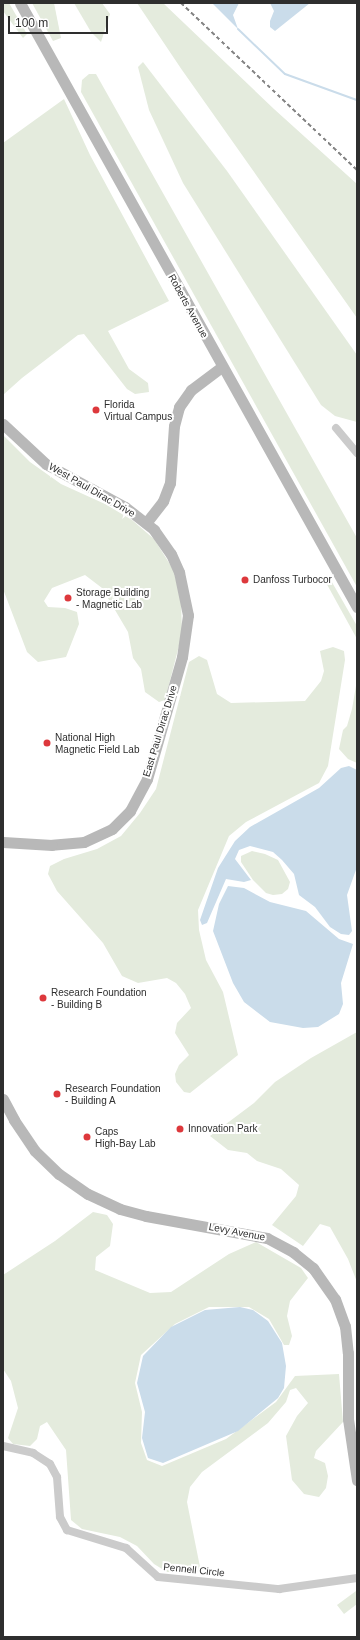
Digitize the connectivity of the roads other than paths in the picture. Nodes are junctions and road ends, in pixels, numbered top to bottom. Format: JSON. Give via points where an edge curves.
{"nodes":[{"id":1,"x":20,"y":3,"type":"edge"},
{"id":2,"x":221,"y":367,"type":"junction"},
{"id":3,"x":3,"y":424,"type":"edge"},
{"id":4,"x":336,"y":428,"type":"dead end"},
{"id":5,"x":357,"y":453,"type":"edge"},
{"id":6,"x":146,"y":523,"type":"junction"},
{"id":7,"x":357,"y":607,"type":"edge"},
{"id":8,"x":3,"y":842,"type":"edge"},
{"id":9,"x":3,"y":1101,"type":"edge"},
{"id":10,"x":3,"y":1446,"type":"edge"},
{"id":11,"x":357,"y":1480,"type":"edge"},
{"id":12,"x":357,"y":1578,"type":"edge"}],
"edges":[{"from":1,"to":2,"type":"street","name":"Roberts Avenue"},
{"from":2,"to":6,"type":"street","via":[[194,387],[179,407],[174,426],[170,483],[162,501]]},
{"from":2,"to":7,"type":"street","name":"Roberts Avenue"},
{"from":3,"to":6,"type":"street","name":"West Paul Dirac Drive","via":[[46,464],[125,506]]},
{"from":4,"to":5,"type":"street"},
{"from":6,"to":8,"type":"street","name":"East Paul Dirac Drive","via":[[163,542],[179,572],[188,615],[182,658],[140,795],[123,819],[94,838],[68,845]]},
{"from":9,"to":11,"type":"street","name":"Levy Avenue","via":[[35,1151],[59,1174],[88,1194],[120,1209],[146,1216],[268,1238],[293,1252],[313,1268],[335,1299],[345,1326],[348,1353],[348,1419]]},
{"from":10,"to":12,"type":"street","name":"Pennell Circle","via":[[33,1452],[50,1464],[57,1477],[60,1517],[67,1530],[126,1548],[158,1577],[279,1589]]}]}
